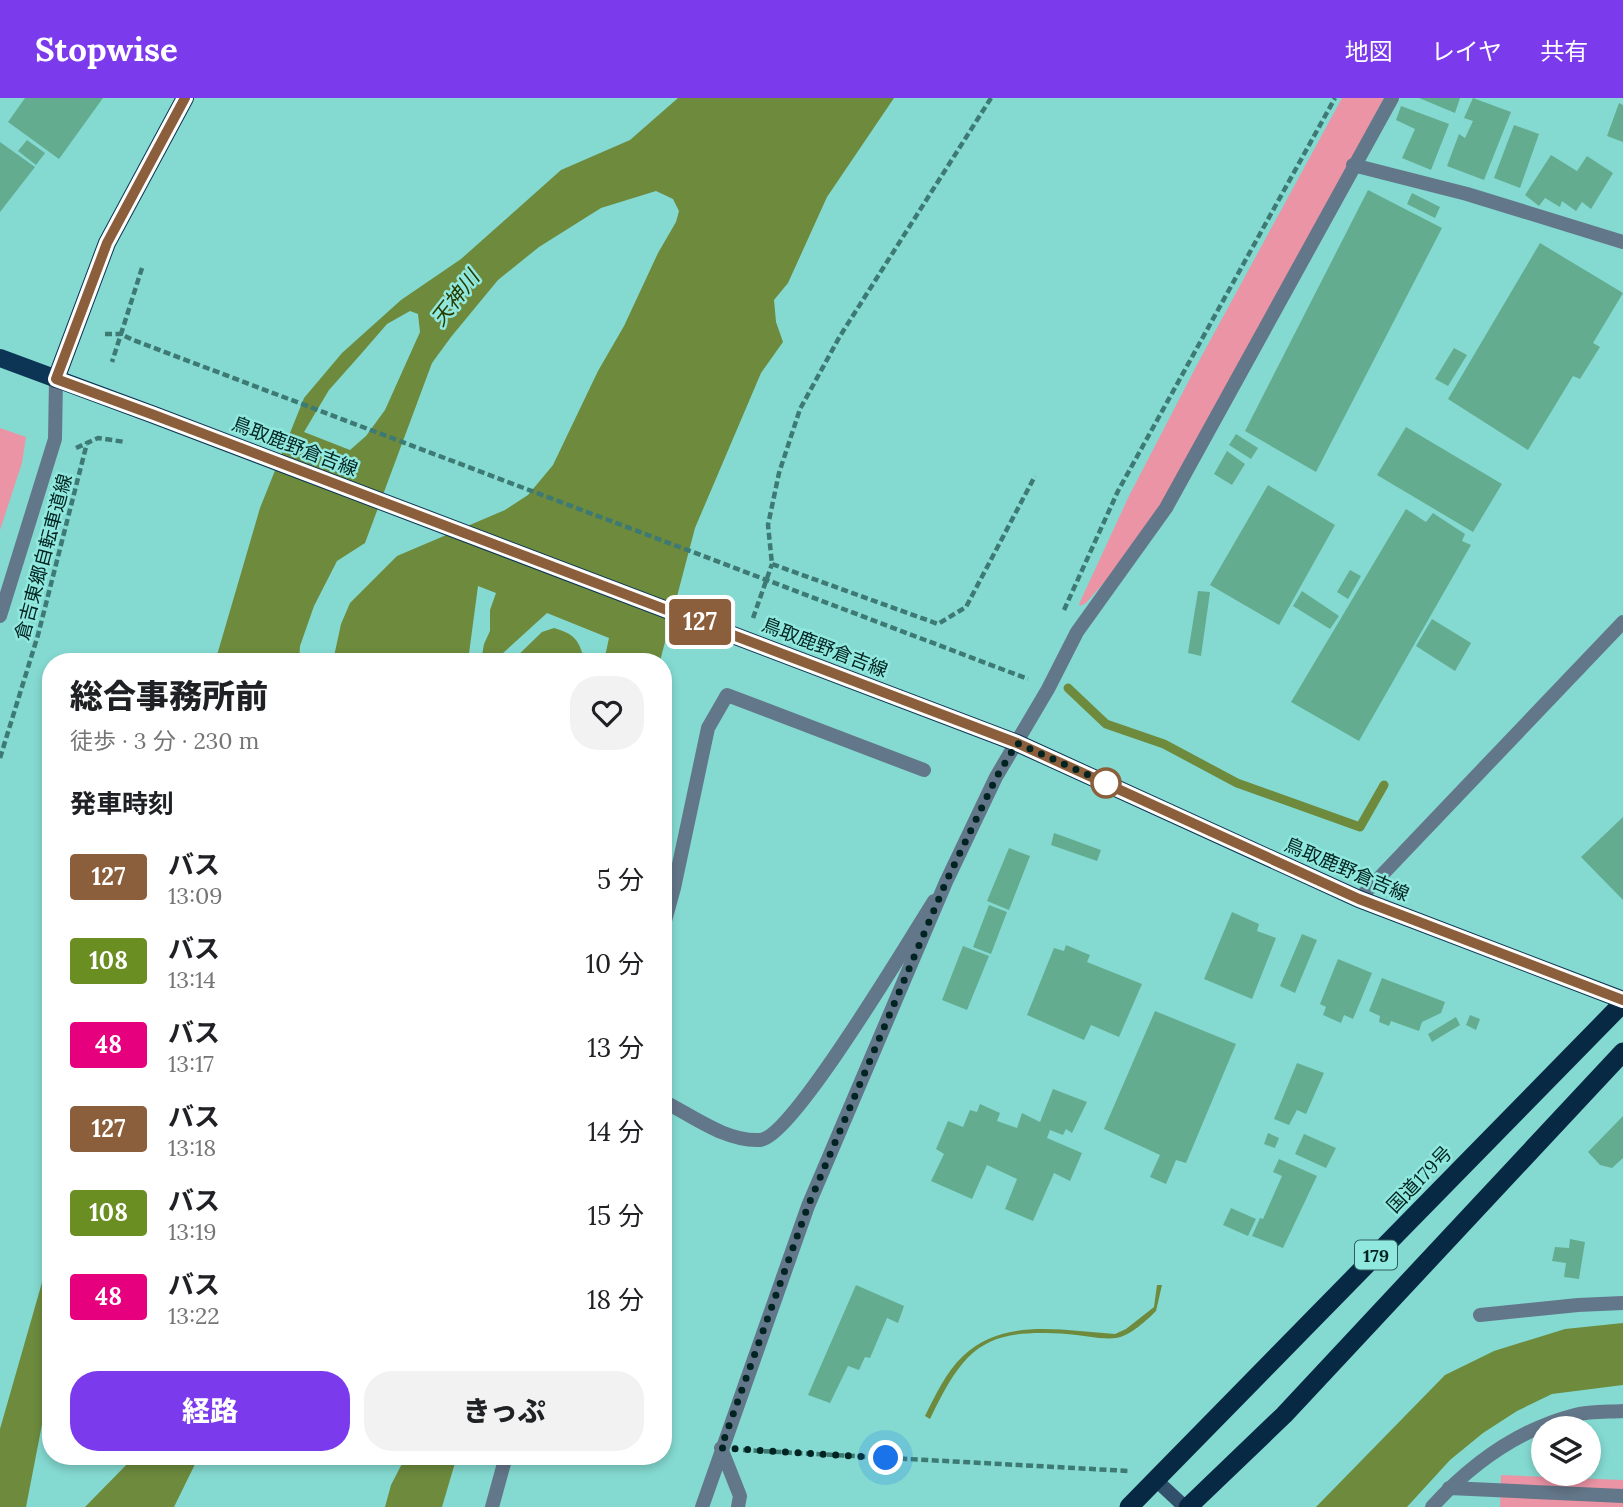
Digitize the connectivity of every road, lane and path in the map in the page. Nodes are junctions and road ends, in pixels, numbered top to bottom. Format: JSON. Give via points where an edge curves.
{"nodes":[{"id":1,"x":185,"y":98,"type":"edge"},
{"id":2,"x":990,"y":98,"type":"edge"},
{"id":3,"x":1335,"y":98,"type":"edge"},
{"id":4,"x":1392,"y":98,"type":"edge"},
{"id":5,"x":1353,"y":165,"type":"junction"},
{"id":6,"x":1621,"y":237,"type":"edge"},
{"id":7,"x":142,"y":268,"type":"dead end"},
{"id":8,"x":105,"y":334,"type":"dead end"},
{"id":9,"x":121,"y":334,"type":"junction"},
{"id":10,"x":0,"y":358,"type":"edge"},
{"id":11,"x":112,"y":362,"type":"dead end"},
{"id":12,"x":56,"y":379,"type":"junction"},
{"id":13,"x":125,"y":442,"type":"dead end"},
{"id":14,"x":87,"y":443,"type":"junction"},
{"id":15,"x":76,"y":448,"type":"dead end"},
{"id":16,"x":1035,"y":477,"type":"dead end"},
{"id":17,"x":0,"y":616,"type":"edge"},
{"id":18,"x":1059,"y":620,"type":"dead end"},
{"id":19,"x":1623,"y":622,"type":"edge"},
{"id":20,"x":1032,"y":681,"type":"dead end"},
{"id":21,"x":1017,"y":743,"type":"junction"},
{"id":22,"x":0,"y":758,"type":"edge"},
{"id":23,"x":924,"y":770,"type":"dead end"},
{"id":24,"x":946,"y":882,"type":"junction"},
{"id":25,"x":672,"y":895,"type":"edge"},
{"id":26,"x":1359,"y":899,"type":"junction"},
{"id":27,"x":1623,"y":1002,"type":"edge"},
{"id":28,"x":1623,"y":1052,"type":"edge"},
{"id":29,"x":672,"y":1106,"type":"edge"},
{"id":30,"x":1623,"y":1303,"type":"edge"},
{"id":31,"x":1480,"y":1315,"type":"dead end"},
{"id":32,"x":1623,"y":1411,"type":"edge"},
{"id":33,"x":721,"y":1448,"type":"junction"},
{"id":34,"x":504,"y":1465,"type":"edge"},
{"id":35,"x":1132,"y":1471,"type":"dead end"},
{"id":36,"x":1156,"y":1480,"type":"junction"},
{"id":37,"x":1449,"y":1488,"type":"junction"},
{"id":38,"x":1623,"y":1496,"type":"edge"},
{"id":39,"x":492,"y":1507,"type":"edge"},
{"id":40,"x":702,"y":1507,"type":"edge"},
{"id":41,"x":738,"y":1507,"type":"edge"},
{"id":42,"x":1129,"y":1507,"type":"edge"},
{"id":43,"x":1186,"y":1507,"type":"edge"},
{"id":44,"x":1432,"y":1507,"type":"edge"}],
"edges":[{"from":1,"to":12,"type":"main road","via":[[107,243]]},
{"from":2,"to":16,"type":"path","via":[[840,336],[800,409],[768,526],[772,564],[938,624],[966,607]]},
{"from":3,"to":18,"type":"path","via":[[1118,491]]},
{"from":4,"to":5,"type":"street"},
{"from":5,"to":6,"type":"street"},
{"from":5,"to":21,"type":"street","via":[[1166,508],[1077,632]]},
{"from":7,"to":9,"type":"path"},
{"from":8,"to":9,"type":"path"},
{"from":9,"to":11,"type":"path"},
{"from":9,"to":20,"type":"path"},
{"from":10,"to":12,"type":"main road","name":"鳥取鹿野倉吉線"},
{"from":12,"to":17,"type":"street","via":[[55,439]]},
{"from":12,"to":21,"type":"main road","name":"鳥取鹿野倉吉線"},
{"from":13,"to":14,"type":"path","via":[[98,438]]},
{"from":14,"to":15,"type":"path"},
{"from":14,"to":22,"type":"path","name":"倉吉東郷自転車道線","via":[[38,635]]},
{"from":19,"to":26,"type":"street"},
{"from":21,"to":24,"type":"street"},
{"from":21,"to":26,"type":"main road","name":"鳥取鹿野倉吉線"},
{"from":23,"to":25,"type":"street","via":[[727,695],[708,728]]},
{"from":24,"to":29,"type":"street","via":[[824,1073],[780,1128],[763,1140],[733,1138]]},
{"from":24,"to":33,"type":"street","via":[[808,1206]]},
{"from":26,"to":27,"type":"main road","name":"鳥取鹿野倉吉線"},
{"from":27,"to":36,"type":"highway","name":"国道179号","number":"179"},
{"from":28,"to":43,"type":"highway","number":"179","via":[[1284,1415]]},
{"from":30,"to":31,"type":"street"},
{"from":32,"to":37,"type":"street","via":[[1576,1414],[1525,1433],[1480,1461]]},
{"from":33,"to":35,"type":"path"},
{"from":33,"to":40,"type":"street"},
{"from":33,"to":41,"type":"street","via":[[740,1496]]},
{"from":34,"to":39,"type":"street"},
{"from":36,"to":42,"type":"highway","name":"国道179号","number":"179"},
{"from":36,"to":43,"type":"main road"},
{"from":37,"to":38,"type":"street"},
{"from":37,"to":44,"type":"street"}]}
